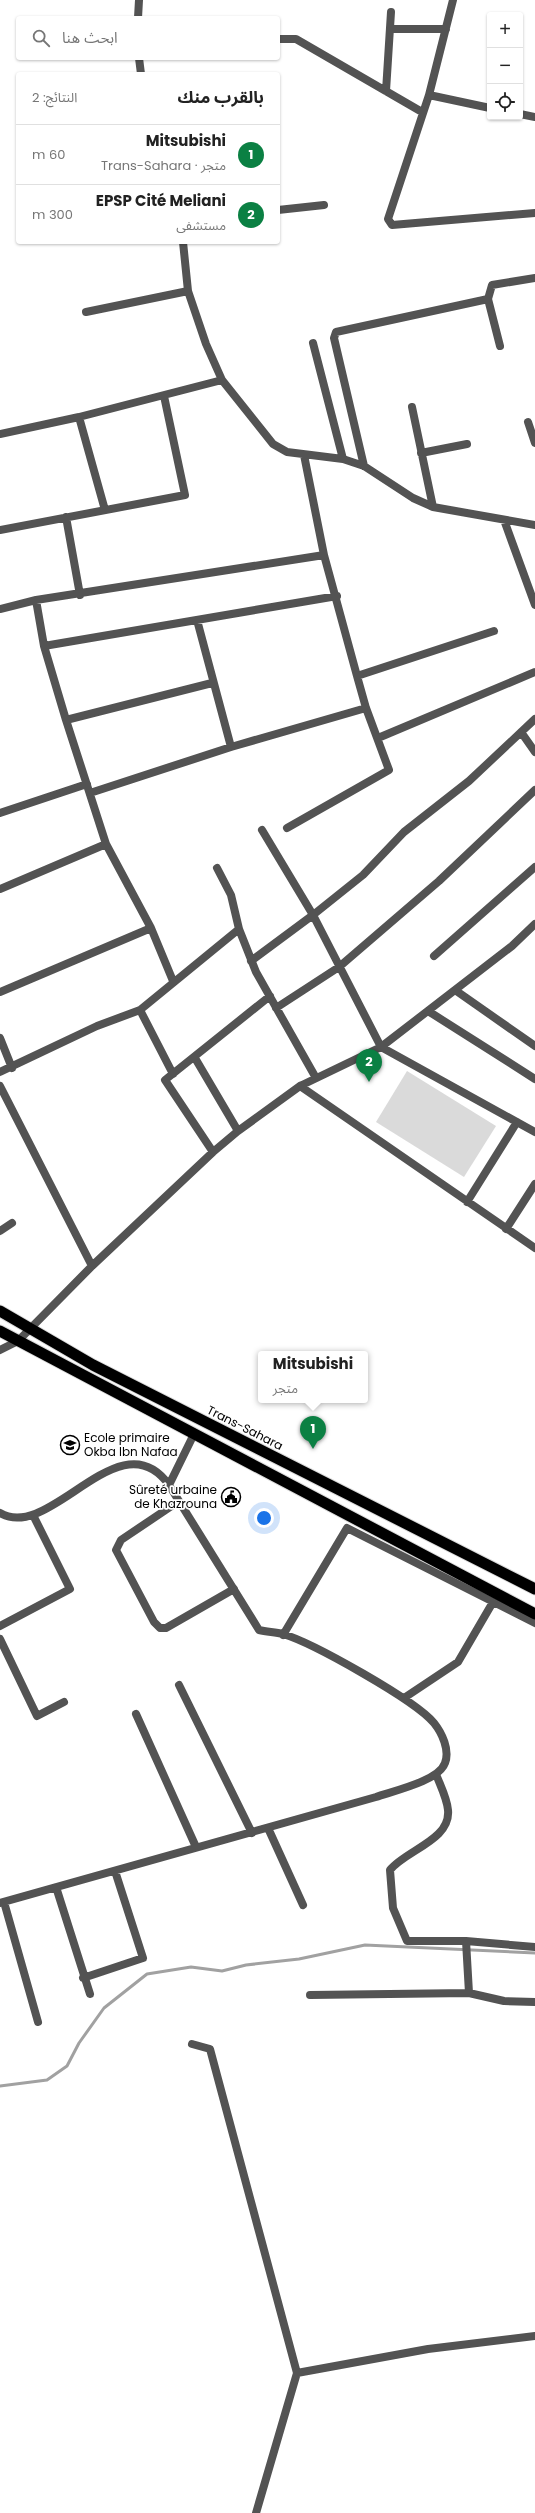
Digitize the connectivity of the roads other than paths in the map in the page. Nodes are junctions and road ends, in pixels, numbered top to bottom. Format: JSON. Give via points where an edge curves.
{"nodes":[{"id":1,"x":139,"y":0,"type":"edge"},
{"id":2,"x":453,"y":0,"type":"edge"},
{"id":3,"x":391,"y":12,"type":"dead end"},
{"id":4,"x":138,"y":16,"type":"edge"},
{"id":5,"x":390,"y":29,"type":"junction"},
{"id":6,"x":446,"y":29,"type":"junction"},
{"id":7,"x":280,"y":39,"type":"edge"},
{"id":8,"x":139,"y":60,"type":"edge"},
{"id":9,"x":141,"y":72,"type":"edge"},
{"id":10,"x":386,"y":91,"type":"junction"},
{"id":11,"x":428,"y":95,"type":"junction"},
{"id":12,"x":487,"y":107,"type":"edge"},
{"id":13,"x":422,"y":112,"type":"junction"},
{"id":14,"x":523,"y":115,"type":"edge"},
{"id":15,"x":535,"y":117,"type":"edge"},
{"id":16,"x":324,"y":205,"type":"dead end"},
{"id":17,"x":280,"y":210,"type":"edge"},
{"id":18,"x":535,"y":213,"type":"edge"},
{"id":19,"x":183,"y":244,"type":"edge"},
{"id":20,"x":535,"y":278,"type":"edge"},
{"id":21,"x":188,"y":290,"type":"junction"},
{"id":22,"x":488,"y":299,"type":"junction"},
{"id":23,"x":86,"y":312,"type":"dead end"},
{"id":24,"x":313,"y":344,"type":"dead end"},
{"id":25,"x":500,"y":346,"type":"dead end"},
{"id":26,"x":222,"y":380,"type":"junction"},
{"id":27,"x":164,"y":396,"type":"junction"},
{"id":28,"x":412,"y":407,"type":"dead end"},
{"id":29,"x":79,"y":417,"type":"junction"},
{"id":30,"x":528,"y":422,"type":"dead end"},
{"id":31,"x":0,"y":434,"type":"edge"},
{"id":32,"x":535,"y":443,"type":"edge"},
{"id":33,"x":467,"y":444,"type":"dead end"},
{"id":34,"x":421,"y":453,"type":"junction"},
{"id":35,"x":304,"y":455,"type":"junction"},
{"id":36,"x":342,"y":460,"type":"junction"},
{"id":37,"x":364,"y":466,"type":"junction"},
{"id":38,"x":433,"y":507,"type":"junction"},
{"id":39,"x":105,"y":510,"type":"junction"},
{"id":40,"x":66,"y":517,"type":"junction"},
{"id":41,"x":504,"y":520,"type":"junction"},
{"id":42,"x":535,"y":525,"type":"edge"},
{"id":43,"x":0,"y":530,"type":"edge"},
{"id":44,"x":324,"y":555,"type":"junction"},
{"id":45,"x":80,"y":594,"type":"junction"},
{"id":46,"x":337,"y":596,"type":"junction"},
{"id":47,"x":36,"y":600,"type":"junction"},
{"id":48,"x":535,"y":605,"type":"edge"},
{"id":49,"x":0,"y":610,"type":"edge"},
{"id":50,"x":197,"y":620,"type":"junction"},
{"id":51,"x":494,"y":631,"type":"dead end"},
{"id":52,"x":44,"y":646,"type":"junction"},
{"id":53,"x":535,"y":672,"type":"edge"},
{"id":54,"x":357,"y":676,"type":"junction"},
{"id":55,"x":212,"y":683,"type":"junction"},
{"id":56,"x":366,"y":708,"type":"junction"},
{"id":57,"x":535,"y":718,"type":"edge"},
{"id":58,"x":66,"y":720,"type":"junction"},
{"id":59,"x":521,"y":732,"type":"junction"},
{"id":60,"x":378,"y":738,"type":"junction"},
{"id":61,"x":231,"y":747,"type":"junction"},
{"id":62,"x":535,"y":752,"type":"edge"},
{"id":63,"x":87,"y":784,"type":"junction"},
{"id":64,"x":535,"y":790,"type":"edge"},
{"id":65,"x":90,"y":793,"type":"junction"},
{"id":66,"x":0,"y":813,"type":"edge"},
{"id":67,"x":287,"y":828,"type":"dead end"},
{"id":68,"x":262,"y":830,"type":"dead end"},
{"id":69,"x":106,"y":844,"type":"junction"},
{"id":70,"x":535,"y":867,"type":"edge"},
{"id":71,"x":217,"y":868,"type":"dead end"},
{"id":72,"x":0,"y":889,"type":"edge"},
{"id":73,"x":313,"y":915,"type":"junction"},
{"id":74,"x":535,"y":924,"type":"edge"},
{"id":75,"x":151,"y":928,"type":"junction"},
{"id":76,"x":239,"y":929,"type":"junction"},
{"id":77,"x":434,"y":956,"type":"dead end"},
{"id":78,"x":251,"y":960,"type":"junction"},
{"id":79,"x":339,"y":967,"type":"junction"},
{"id":80,"x":173,"y":981,"type":"junction"},
{"id":81,"x":455,"y":990,"type":"junction"},
{"id":82,"x":0,"y":992,"type":"edge"},
{"id":83,"x":270,"y":996,"type":"junction"},
{"id":84,"x":276,"y":1008,"type":"junction"},
{"id":85,"x":140,"y":1010,"type":"junction"},
{"id":86,"x":428,"y":1011,"type":"junction"},
{"id":87,"x":0,"y":1038,"type":"edge"},
{"id":88,"x":535,"y":1046,"type":"edge"},
{"id":89,"x":380,"y":1047,"type":"junction"},
{"id":90,"x":195,"y":1058,"type":"junction"},
{"id":91,"x":12,"y":1068,"type":"junction"},
{"id":92,"x":0,"y":1072,"type":"edge"},
{"id":93,"x":173,"y":1074,"type":"junction"},
{"id":94,"x":316,"y":1078,"type":"junction"},
{"id":95,"x":535,"y":1079,"type":"edge"},
{"id":96,"x":0,"y":1086,"type":"edge"},
{"id":97,"x":300,"y":1086,"type":"junction"},
{"id":98,"x":517,"y":1122,"type":"junction"},
{"id":99,"x":238,"y":1131,"type":"junction"},
{"id":100,"x":535,"y":1132,"type":"edge"},
{"id":101,"x":213,"y":1152,"type":"junction"},
{"id":102,"x":535,"y":1184,"type":"edge"},
{"id":103,"x":467,"y":1202,"type":"junction"},
{"id":104,"x":12,"y":1223,"type":"dead end"},
{"id":105,"x":506,"y":1229,"type":"junction"},
{"id":106,"x":0,"y":1231,"type":"edge"},
{"id":107,"x":535,"y":1248,"type":"edge"},
{"id":108,"x":92,"y":1266,"type":"junction"},
{"id":109,"x":0,"y":1311,"type":"edge"},
{"id":110,"x":32,"y":1328,"type":"junction"},
{"id":111,"x":0,"y":1330,"type":"edge"},
{"id":112,"x":18,"y":1341,"type":"junction"},
{"id":113,"x":0,"y":1350,"type":"edge"},
{"id":114,"x":194,"y":1434,"type":"junction"},
{"id":115,"x":169,"y":1485,"type":"junction"},
{"id":116,"x":179,"y":1501,"type":"junction"},
{"id":117,"x":0,"y":1513,"type":"edge"},
{"id":118,"x":33,"y":1515,"type":"junction"},
{"id":119,"x":234,"y":1589,"type":"junction"},
{"id":120,"x":535,"y":1589,"type":"edge"},
{"id":121,"x":493,"y":1602,"type":"junction"},
{"id":122,"x":535,"y":1614,"type":"edge"},
{"id":123,"x":535,"y":1623,"type":"edge"},
{"id":124,"x":0,"y":1626,"type":"edge"},
{"id":125,"x":283,"y":1635,"type":"junction"},
{"id":126,"x":0,"y":1639,"type":"edge"},
{"id":127,"x":179,"y":1685,"type":"dead end"},
{"id":128,"x":404,"y":1698,"type":"junction"},
{"id":129,"x":64,"y":1702,"type":"dead end"},
{"id":130,"x":136,"y":1714,"type":"dead end"},
{"id":131,"x":436,"y":1774,"type":"junction"},
{"id":132,"x":268,"y":1828,"type":"junction"},
{"id":133,"x":252,"y":1833,"type":"junction"},
{"id":134,"x":196,"y":1847,"type":"junction"},
{"id":135,"x":115,"y":1871,"type":"junction"},
{"id":136,"x":56,"y":1887,"type":"junction"},
{"id":137,"x":2,"y":1903,"type":"edge"},
{"id":138,"x":303,"y":1905,"type":"dead end"},
{"id":139,"x":466,"y":1941,"type":"junction"},
{"id":140,"x":535,"y":1947,"type":"edge"},
{"id":141,"x":83,"y":1978,"type":"junction"},
{"id":142,"x":468,"y":1993,"type":"junction"},
{"id":143,"x":90,"y":1994,"type":"dead end"},
{"id":144,"x":310,"y":1994,"type":"dead end"},
{"id":145,"x":535,"y":2002,"type":"edge"},
{"id":146,"x":38,"y":2022,"type":"dead end"},
{"id":147,"x":192,"y":2044,"type":"dead end"},
{"id":148,"x":535,"y":2336,"type":"edge"},
{"id":149,"x":297,"y":2373,"type":"junction"},
{"id":150,"x":256,"y":2513,"type":"edge"}],
"edges":[{"from":1,"to":4,"type":"street"},
{"from":2,"to":6,"type":"street"},
{"from":3,"to":5,"type":"street"},
{"from":5,"to":6,"type":"street"},
{"from":5,"to":10,"type":"street"},
{"from":6,"to":11,"type":"street"},
{"from":7,"to":10,"type":"street","via":[[296,39]]},
{"from":8,"to":9,"type":"street"},
{"from":10,"to":13,"type":"street"},
{"from":11,"to":12,"type":"street"},
{"from":11,"to":13,"type":"street"},
{"from":13,"to":18,"type":"street","via":[[388,219],[389,223],[392,225]]},
{"from":14,"to":15,"type":"street"},
{"from":16,"to":17,"type":"street"},
{"from":19,"to":21,"type":"street"},
{"from":20,"to":22,"type":"street","via":[[492,285]]},
{"from":21,"to":23,"type":"street"},
{"from":21,"to":26,"type":"street","via":[[206,344]]},
{"from":22,"to":25,"type":"street"},
{"from":22,"to":37,"type":"street","via":[[336,332],[334,338]]},
{"from":24,"to":36,"type":"street"},
{"from":26,"to":27,"type":"street"},
{"from":26,"to":35,"type":"street","via":[[273,444],[287,452]]},
{"from":27,"to":29,"type":"street"},
{"from":27,"to":39,"type":"street","via":[[185,495]]},
{"from":28,"to":34,"type":"street"},
{"from":29,"to":31,"type":"street"},
{"from":29,"to":39,"type":"street"},
{"from":30,"to":32,"type":"street"},
{"from":33,"to":34,"type":"street"},
{"from":34,"to":38,"type":"street"},
{"from":35,"to":36,"type":"street"},
{"from":35,"to":44,"type":"street"},
{"from":36,"to":37,"type":"street"},
{"from":37,"to":38,"type":"street","via":[[413,498]]},
{"from":38,"to":41,"type":"street"},
{"from":39,"to":40,"type":"street"},
{"from":40,"to":43,"type":"street"},
{"from":40,"to":45,"type":"street"},
{"from":41,"to":42,"type":"street"},
{"from":41,"to":48,"type":"street"},
{"from":44,"to":45,"type":"street"},
{"from":44,"to":46,"type":"street"},
{"from":45,"to":47,"type":"street"},
{"from":46,"to":50,"type":"street"},
{"from":46,"to":54,"type":"street"},
{"from":47,"to":49,"type":"street"},
{"from":47,"to":52,"type":"street"},
{"from":50,"to":52,"type":"street"},
{"from":50,"to":55,"type":"street"},
{"from":51,"to":54,"type":"street"},
{"from":52,"to":58,"type":"street"},
{"from":53,"to":60,"type":"street"},
{"from":54,"to":56,"type":"street"},
{"from":55,"to":58,"type":"street"},
{"from":55,"to":61,"type":"street"},
{"from":56,"to":60,"type":"street"},
{"from":56,"to":61,"type":"street"},
{"from":57,"to":59,"type":"street"},
{"from":58,"to":63,"type":"street"},
{"from":59,"to":62,"type":"street"},
{"from":59,"to":73,"type":"street","via":[[469,781],[404,832],[363,875]]},
{"from":60,"to":67,"type":"street","via":[[389,770]]},
{"from":61,"to":65,"type":"street"},
{"from":63,"to":65,"type":"street"},
{"from":63,"to":66,"type":"street"},
{"from":64,"to":79,"type":"street","via":[[440,882]]},
{"from":65,"to":69,"type":"street"},
{"from":68,"to":73,"type":"street"},
{"from":69,"to":72,"type":"street"},
{"from":69,"to":75,"type":"street"},
{"from":70,"to":77,"type":"street"},
{"from":71,"to":76,"type":"street","via":[[231,895]]},
{"from":73,"to":78,"type":"street"},
{"from":73,"to":79,"type":"street"},
{"from":74,"to":81,"type":"street","via":[[512,946]]},
{"from":75,"to":80,"type":"street"},
{"from":75,"to":82,"type":"street"},
{"from":76,"to":78,"type":"street"},
{"from":76,"to":80,"type":"street"},
{"from":78,"to":83,"type":"street"},
{"from":79,"to":84,"type":"street"},
{"from":79,"to":89,"type":"street"},
{"from":80,"to":85,"type":"street"},
{"from":81,"to":86,"type":"street"},
{"from":81,"to":88,"type":"street"},
{"from":83,"to":84,"type":"street"},
{"from":83,"to":90,"type":"street"},
{"from":84,"to":94,"type":"street"},
{"from":85,"to":91,"type":"street","via":[[97,1026]]},
{"from":85,"to":93,"type":"street"},
{"from":86,"to":89,"type":"street"},
{"from":86,"to":95,"type":"street"},
{"from":87,"to":91,"type":"street"},
{"from":89,"to":94,"type":"street"},
{"from":89,"to":98,"type":"street"},
{"from":90,"to":93,"type":"street"},
{"from":90,"to":99,"type":"street"},
{"from":91,"to":92,"type":"street"},
{"from":93,"to":101,"type":"street","via":[[165,1080]]},
{"from":94,"to":97,"type":"street"},
{"from":96,"to":108,"type":"street"},
{"from":97,"to":99,"type":"street"},
{"from":97,"to":103,"type":"street"},
{"from":98,"to":100,"type":"street"},
{"from":98,"to":103,"type":"street"},
{"from":99,"to":101,"type":"street"},
{"from":101,"to":108,"type":"street"},
{"from":102,"to":105,"type":"street"},
{"from":103,"to":105,"type":"street"},
{"from":104,"to":106,"type":"street"},
{"from":105,"to":107,"type":"street"},
{"from":108,"to":110,"type":"street"},
{"from":109,"to":110,"type":"highway","name":"Trans-Sahara"},
{"from":110,"to":112,"type":"street"},
{"from":110,"to":120,"type":"highway","name":"Trans-Sahara","via":[[93,1365]]},
{"from":111,"to":112,"type":"highway"},
{"from":112,"to":113,"type":"street"},
{"from":112,"to":114,"type":"highway"},
{"from":114,"to":115,"type":"street"},
{"from":114,"to":122,"type":"highway"},
{"from":115,"to":116,"type":"street"},
{"from":115,"to":118,"type":"street","via":[[153,1468],[120,1464]]},
{"from":116,"to":119,"type":"street"},
{"from":116,"to":119,"type":"street","via":[[121,1540],[116,1550],[154,1622],[160,1628],[166,1628]]},
{"from":117,"to":118,"type":"street","via":[[8,1518]]},
{"from":118,"to":124,"type":"street","via":[[70,1589]]},
{"from":119,"to":125,"type":"street","via":[[259,1630]]},
{"from":121,"to":123,"type":"street"},
{"from":121,"to":125,"type":"street","via":[[347,1528]]},
{"from":121,"to":128,"type":"street","via":[[458,1662]]},
{"from":125,"to":128,"type":"street","via":[[316,1648]]},
{"from":126,"to":129,"type":"street","via":[[37,1716]]},
{"from":127,"to":133,"type":"street"},
{"from":128,"to":131,"type":"street","via":[[434,1723],[444,1742],[447,1754],[445,1764]]},
{"from":130,"to":134,"type":"street"},
{"from":131,"to":132,"type":"street","via":[[426,1780],[376,1797]]},
{"from":131,"to":139,"type":"street","via":[[448,1810],[446,1825],[437,1835],[397,1862],[390,1870],[393,1908],[407,1941]]},
{"from":132,"to":133,"type":"street"},
{"from":132,"to":138,"type":"street"},
{"from":133,"to":134,"type":"street"},
{"from":134,"to":135,"type":"street"},
{"from":135,"to":136,"type":"street"},
{"from":135,"to":141,"type":"street","via":[[143,1958]]},
{"from":136,"to":137,"type":"street"},
{"from":136,"to":141,"type":"street"},
{"from":137,"to":146,"type":"street"},
{"from":139,"to":140,"type":"street"},
{"from":139,"to":142,"type":"street"},
{"from":141,"to":143,"type":"street"},
{"from":142,"to":144,"type":"street"},
{"from":142,"to":145,"type":"street","via":[[504,2001]]},
{"from":147,"to":149,"type":"street","via":[[210,2049]]},
{"from":148,"to":149,"type":"street","via":[[428,2349]]},
{"from":149,"to":150,"type":"street"}]}
